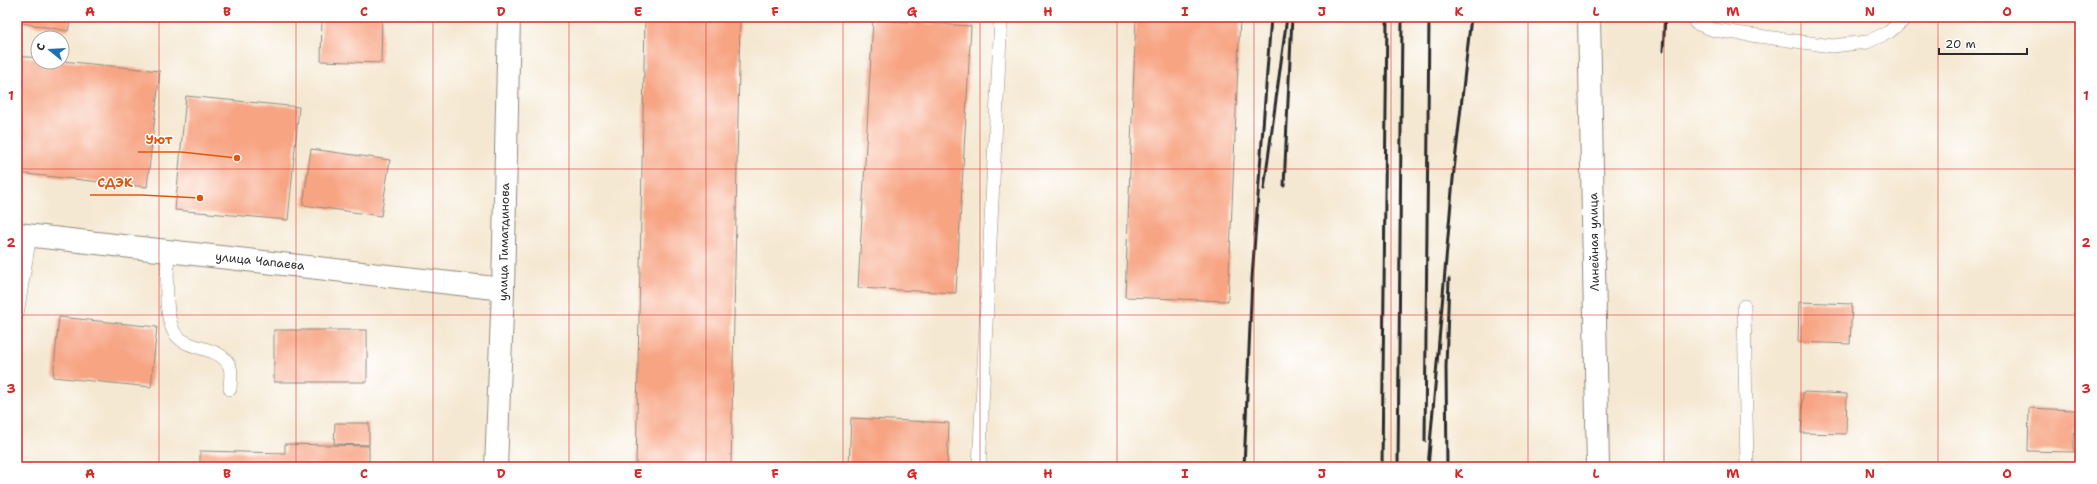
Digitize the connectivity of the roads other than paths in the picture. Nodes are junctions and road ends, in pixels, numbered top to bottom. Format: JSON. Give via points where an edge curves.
{"nodes":[{"id":1,"x":509,"y":17,"type":"edge"},
{"id":2,"x":1001,"y":17,"type":"edge"},
{"id":3,"x":1589,"y":17,"type":"edge"},
{"id":4,"x":1692,"y":17,"type":"edge"},
{"id":5,"x":1907,"y":17,"type":"edge"},
{"id":6,"x":24,"y":234,"type":"edge"},
{"id":7,"x":168,"y":251,"type":"junction"},
{"id":8,"x":503,"y":289,"type":"junction"},
{"id":9,"x":1744,"y":306,"type":"dead end"},
{"id":10,"x":17,"y":314,"type":"edge"},
{"id":11,"x":230,"y":389,"type":"dead end"},
{"id":12,"x":496,"y":467,"type":"edge"},
{"id":13,"x":978,"y":467,"type":"edge"},
{"id":14,"x":1598,"y":467,"type":"edge"},
{"id":15,"x":1747,"y":467,"type":"edge"}],
"edges":[{"from":1,"to":8,"type":"street","name":"улица Гиматдинова"},
{"from":2,"to":13,"type":"lane"},
{"from":3,"to":14,"type":"street","name":"Линейная улица"},
{"from":4,"to":5,"type":"lane","via":[[1696,23],[1714,30],[1832,46],[1867,42],[1888,32]]},
{"from":6,"to":7,"type":"street","name":"улица Чапаева"},
{"from":6,"to":10,"type":"lane"},
{"from":7,"to":8,"type":"street","name":"улица Чапаева"},
{"from":7,"to":11,"type":"lane","via":[[168,309],[174,331],[185,342],[215,352],[224,358],[230,368]]},
{"from":8,"to":12,"type":"street","name":"улица Гиматдинова"},
{"from":9,"to":15,"type":"lane"}]}
